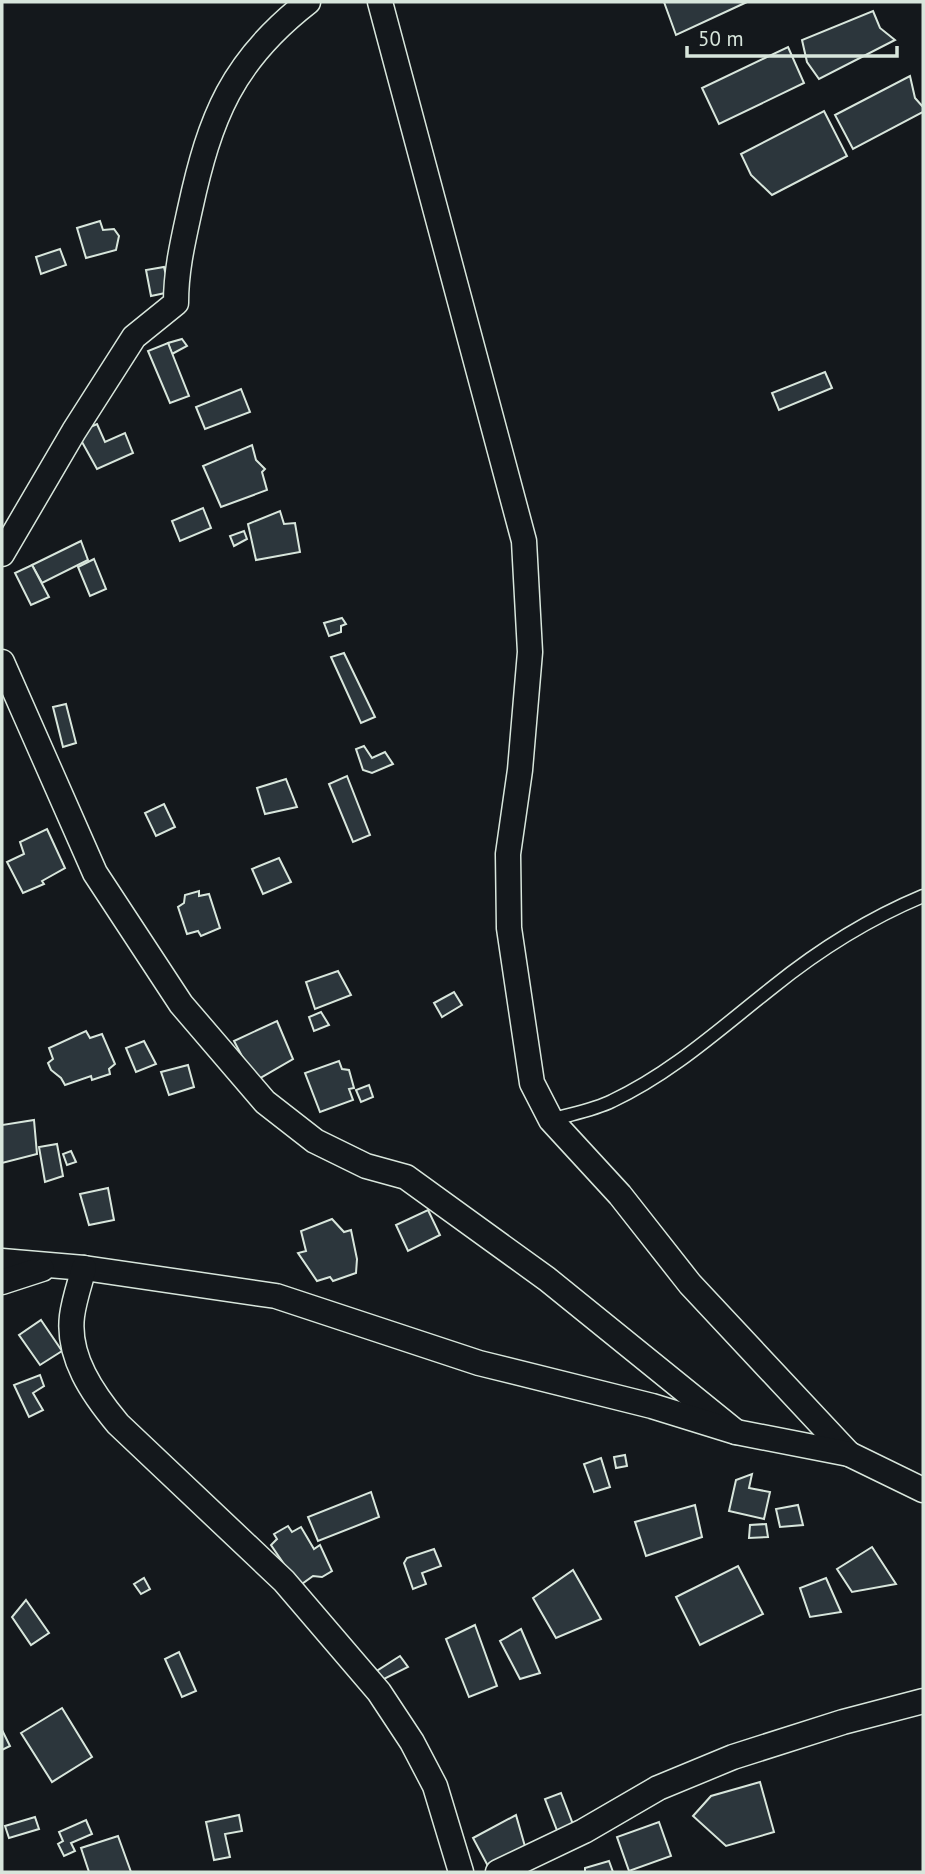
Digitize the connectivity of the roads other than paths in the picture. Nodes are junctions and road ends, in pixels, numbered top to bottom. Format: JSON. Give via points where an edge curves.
{"nodes":[{"id":1,"x":308,"y":2,"type":"edge"},
{"id":2,"x":380,"y":2,"type":"edge"},
{"id":3,"x":2,"y":554,"type":"edge"},
{"id":4,"x":2,"y":662,"type":"edge"},
{"id":5,"x":923,"y":896,"type":"edge"},
{"id":6,"x":551,"y":1120,"type":"junction"},
{"id":7,"x":2,"y":1261,"type":"edge"},
{"id":8,"x":52,"y":1265,"type":"junction"},
{"id":9,"x":84,"y":1268,"type":"junction"},
{"id":10,"x":2,"y":1282,"type":"edge"},
{"id":11,"x":736,"y":1432,"type":"junction"},
{"id":12,"x":849,"y":1454,"type":"junction"},
{"id":13,"x":923,"y":1490,"type":"edge"},
{"id":14,"x":923,"y":1701,"type":"edge"},
{"id":15,"x":461,"y":1872,"type":"edge"},
{"id":16,"x":498,"y":1872,"type":"edge"}],
"edges":[{"from":1,"to":3,"type":"street","via":[[261,44],[234,79],[216,115],[176,268],[176,303],[134,337]]},
{"from":2,"to":6,"type":"street","via":[[524,541],[530,652],[508,854],[509,928],[532,1083]]},
{"from":4,"to":11,"type":"street","via":[[95,873],[181,1004],[265,1102],[315,1141],[366,1166],[406,1177],[547,1279]]},
{"from":5,"to":6,"type":"lane","via":[[876,916],[835,941],[652,1078],[611,1102]]},
{"from":6,"to":12,"type":"street","via":[[620,1195],[690,1284]]},
{"from":7,"to":8,"type":"street"},
{"from":8,"to":9,"type":"street"},
{"from":8,"to":10,"type":"street"},
{"from":9,"to":11,"type":"street","via":[[276,1296],[479,1363]]},
{"from":9,"to":15,"type":"street","via":[[72,1317],[75,1353],[100,1402],[284,1581],[379,1692],[435,1786]]},
{"from":11,"to":12,"type":"street"},
{"from":12,"to":13,"type":"street"},
{"from":14,"to":16,"type":"street","via":[[733,1757],[658,1788],[584,1831]]}]}
